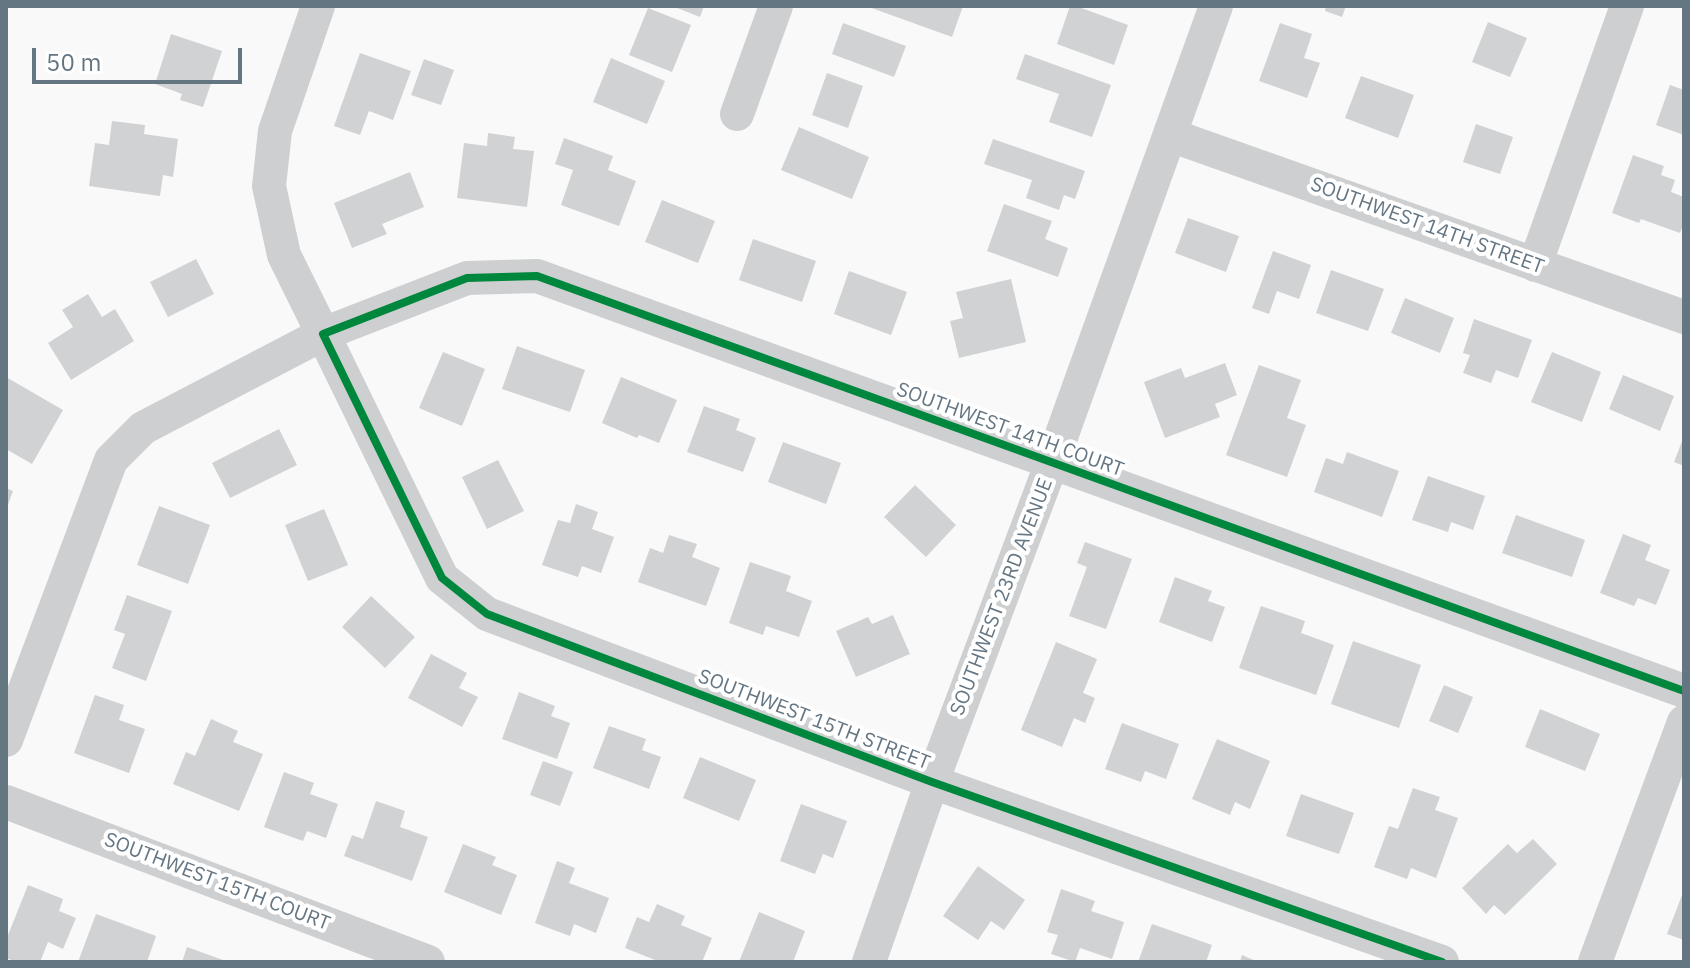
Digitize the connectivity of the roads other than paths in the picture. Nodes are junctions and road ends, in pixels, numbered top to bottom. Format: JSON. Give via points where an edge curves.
{"nodes":[{"id":1,"x":776,"y":6,"type":"edge"},
{"id":2,"x":1216,"y":6,"type":"edge"},
{"id":3,"x":1627,"y":6,"type":"edge"},
{"id":4,"x":314,"y":7,"type":"edge"},
{"id":5,"x":737,"y":114,"type":"dead end"},
{"id":6,"x":1170,"y":135,"type":"junction"},
{"id":7,"x":1535,"y":265,"type":"junction"},
{"id":8,"x":1684,"y":317,"type":"edge"},
{"id":9,"x":323,"y":334,"type":"junction"},
{"id":10,"x":1052,"y":462,"type":"junction"},
{"id":11,"x":1684,"y":691,"type":"edge"},
{"id":12,"x":1684,"y":722,"type":"edge"},
{"id":13,"x":6,"y":740,"type":"edge"},
{"id":14,"x":932,"y":782,"type":"junction"},
{"id":15,"x":6,"y":802,"type":"edge"},
{"id":16,"x":428,"y":962,"type":"edge"},
{"id":17,"x":869,"y":962,"type":"edge"},
{"id":18,"x":1442,"y":962,"type":"edge"},
{"id":19,"x":1595,"y":962,"type":"edge"}],
"edges":[{"from":1,"to":5,"type":"street"},
{"from":2,"to":6,"type":"street","name":"SOUTHWEST 23RD AVENUE"},
{"from":3,"to":7,"type":"street"},
{"from":4,"to":9,"type":"street","name":"SOUTHWEST 15TH STREET","via":[[275,131],[269,186],[284,255]]},
{"from":6,"to":7,"type":"street","name":"SOUTHWEST 14TH STREET"},
{"from":6,"to":10,"type":"street","name":"SOUTHWEST 23RD AVENUE"},
{"from":7,"to":8,"type":"street","name":"SOUTHWEST 14TH STREET"},
{"from":9,"to":10,"type":"street","name":"SOUTHWEST 14TH COURT","via":[[467,278],[537,276]]},
{"from":9,"to":13,"type":"street","name":"SOUTHWEST 14TH COURT","via":[[143,428],[111,460]]},
{"from":9,"to":14,"type":"street","name":"SOUTHWEST 15TH STREET","via":[[442,578],[487,614]]},
{"from":10,"to":11,"type":"street","name":"SOUTHWEST 14TH COURT"},
{"from":10,"to":14,"type":"street","name":"SOUTHWEST 23RD AVENUE"},
{"from":12,"to":19,"type":"street"},
{"from":14,"to":17,"type":"street","name":"SOUTHWEST 23RD AVENUE"},
{"from":14,"to":18,"type":"street","name":"SOUTHWEST 15TH STREET"},
{"from":15,"to":16,"type":"street","name":"SOUTHWEST 15TH COURT"}]}
